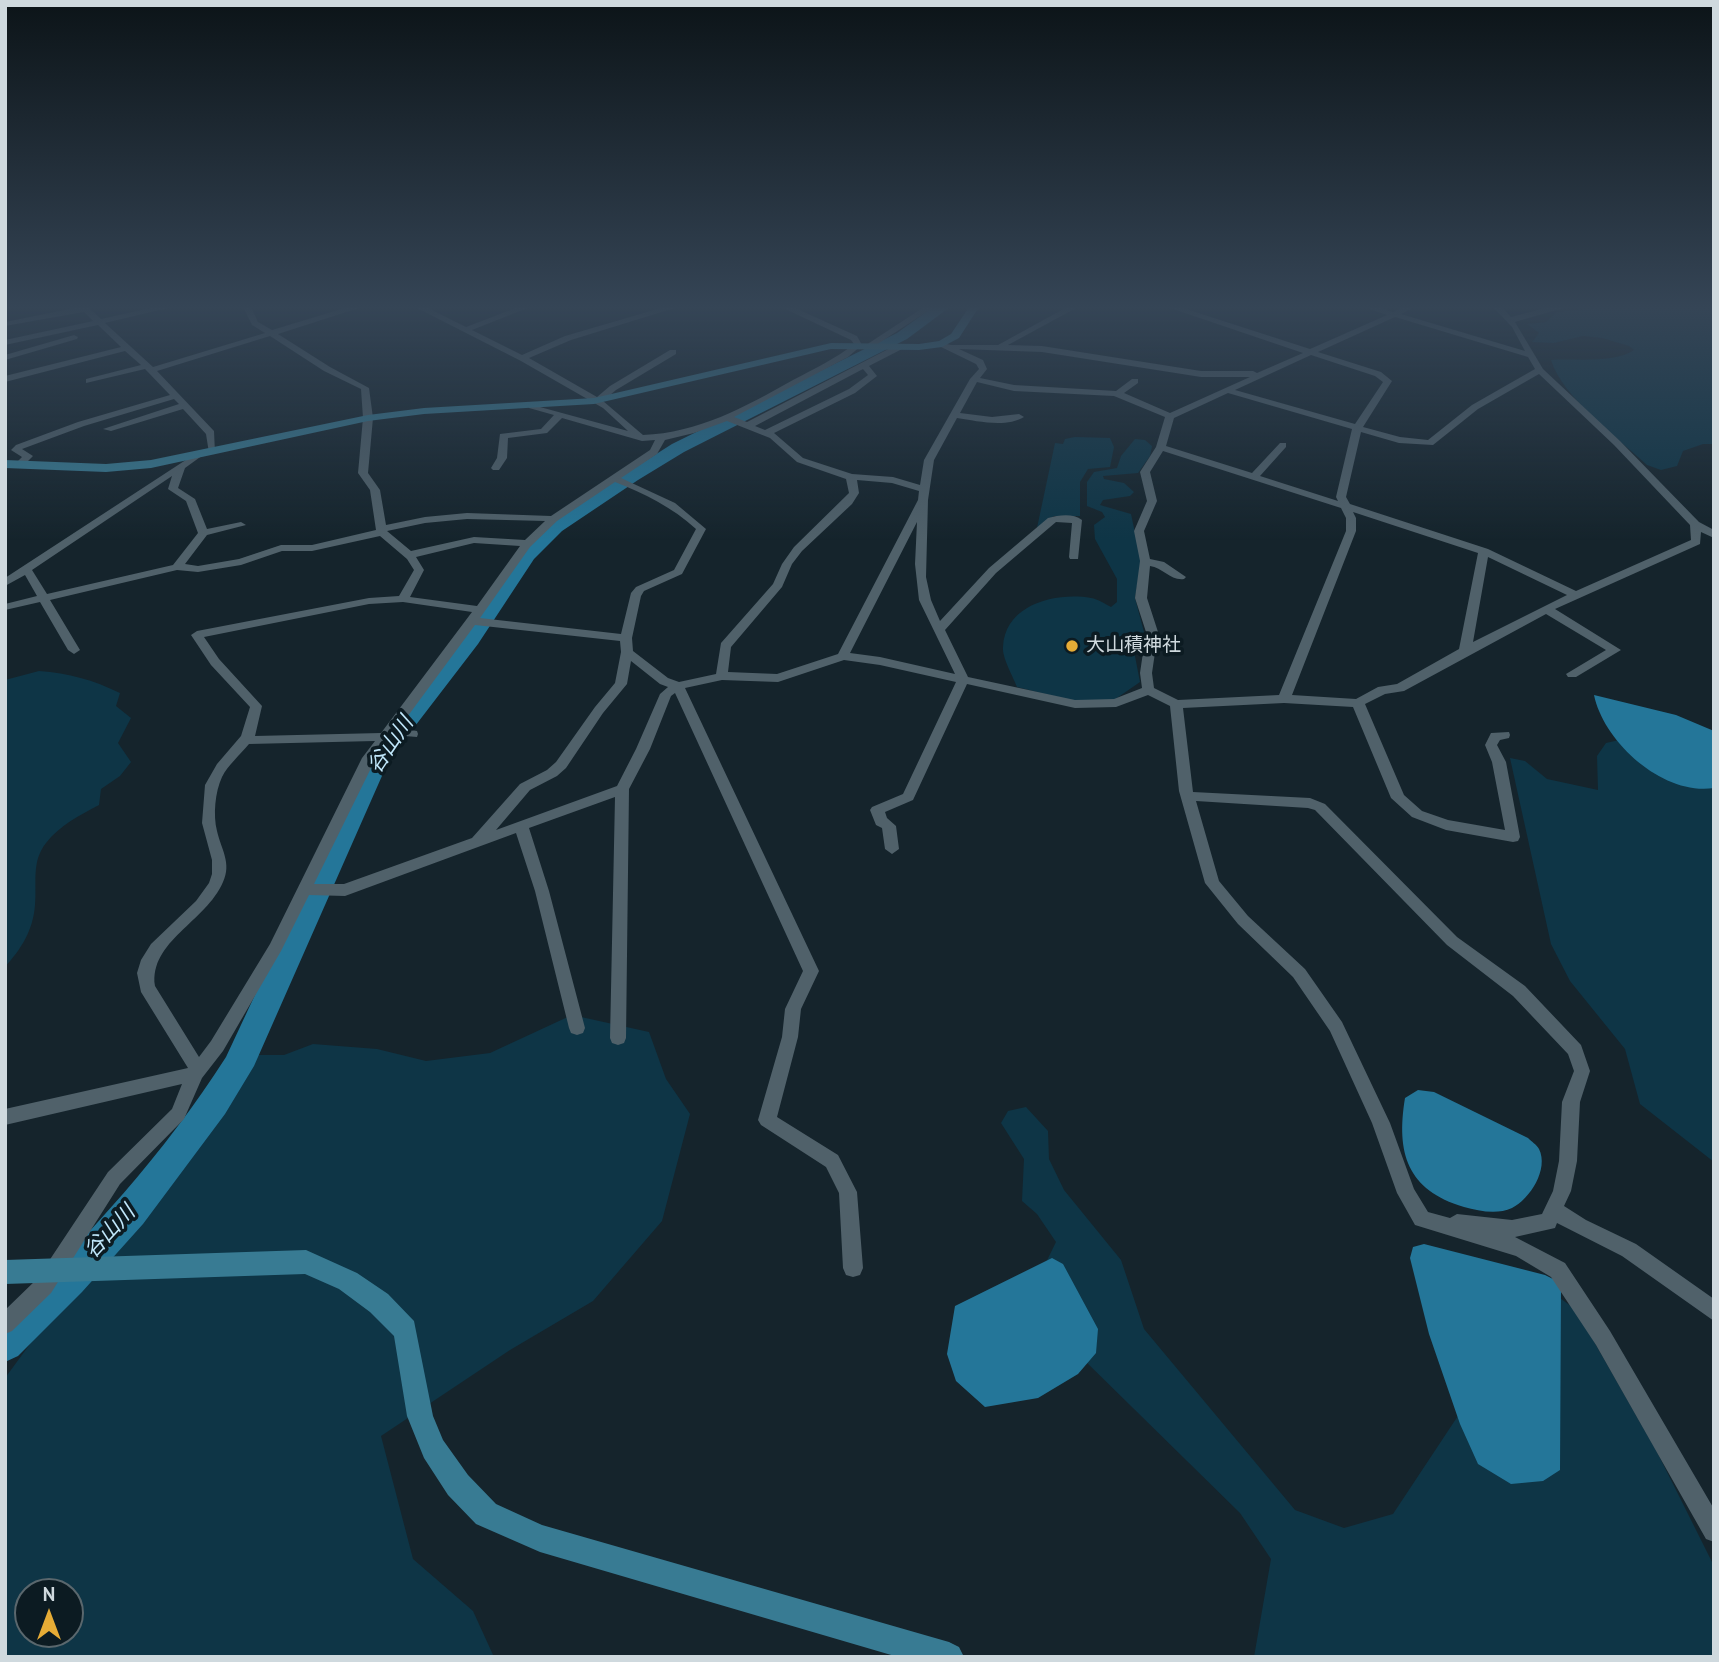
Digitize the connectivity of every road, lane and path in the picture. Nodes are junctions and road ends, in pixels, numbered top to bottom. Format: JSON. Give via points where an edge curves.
{"nodes":[{"id":1,"x":165,"y":385,"type":"edge"},
{"id":2,"x":358,"y":385,"type":"edge"},
{"id":3,"x":569,"y":385,"type":"edge"},
{"id":4,"x":619,"y":385,"type":"edge"},
{"id":5,"x":662,"y":385,"type":"edge"},
{"id":6,"x":788,"y":385,"type":"edge"},
{"id":7,"x":828,"y":385,"type":"edge"},
{"id":8,"x":858,"y":385,"type":"edge"},
{"id":9,"x":971,"y":385,"type":"edge"},
{"id":10,"x":999,"y":385,"type":"edge"},
{"id":11,"x":1130,"y":385,"type":"edge"},
{"id":12,"x":1239,"y":385,"type":"edge"},
{"id":13,"x":1386,"y":385,"type":"edge"},
{"id":14,"x":1514,"y":385,"type":"edge"},
{"id":15,"x":1555,"y":385,"type":"edge"},
{"id":16,"x":1227,"y":390,"type":"junction"},
{"id":17,"x":1117,"y":394,"type":"junction"},
{"id":18,"x":176,"y":396,"type":"junction"},
{"id":19,"x":597,"y":400,"type":"junction"},
{"id":20,"x":185,"y":405,"type":"junction"},
{"id":21,"x":532,"y":407,"type":"junction"},
{"id":22,"x":559,"y":415,"type":"junction"},
{"id":23,"x":954,"y":415,"type":"junction"},
{"id":24,"x":1019,"y":416,"type":"dead end"},
{"id":25,"x":1170,"y":416,"type":"junction"},
{"id":26,"x":725,"y":417,"type":"junction"},
{"id":27,"x":368,"y":418,"type":"junction"},
{"id":28,"x":747,"y":426,"type":"junction"},
{"id":29,"x":108,"y":429,"type":"dead end"},
{"id":30,"x":1357,"y":429,"type":"junction"},
{"id":31,"x":766,"y":433,"type":"junction"},
{"id":32,"x":642,"y":439,"type":"junction"},
{"id":33,"x":660,"y":440,"type":"junction"},
{"id":34,"x":1283,"y":446,"type":"dead end"},
{"id":35,"x":1161,"y":447,"type":"junction"},
{"id":36,"x":212,"y":451,"type":"junction"},
{"id":37,"x":198,"y":455,"type":"junction"},
{"id":38,"x":5,"y":464,"type":"edge"},
{"id":39,"x":19,"y":465,"type":"junction"},
{"id":40,"x":181,"y":467,"type":"junction"},
{"id":41,"x":496,"y":468,"type":"dead end"},
{"id":42,"x":851,"y":477,"type":"junction"},
{"id":43,"x":1254,"y":477,"type":"junction"},
{"id":44,"x":616,"y":479,"type":"junction"},
{"id":45,"x":924,"y":495,"type":"junction"},
{"id":46,"x":1346,"y":507,"type":"junction"},
{"id":47,"x":553,"y":519,"type":"junction"},
{"id":48,"x":1695,"y":524,"type":"junction"},
{"id":49,"x":241,"y":525,"type":"dead end"},
{"id":50,"x":382,"y":531,"type":"junction"},
{"id":51,"x":203,"y":533,"type":"junction"},
{"id":52,"x":1714,"y":535,"type":"edge"},
{"id":53,"x":528,"y":543,"type":"junction"},
{"id":54,"x":1484,"y":551,"type":"junction"},
{"id":55,"x":409,"y":555,"type":"junction"},
{"id":56,"x":1074,"y":556,"type":"dead end"},
{"id":57,"x":1144,"y":562,"type":"junction"},
{"id":58,"x":177,"y":567,"type":"junction"},
{"id":59,"x":26,"y":568,"type":"junction"},
{"id":60,"x":1180,"y":577,"type":"dead end"},
{"id":61,"x":5,"y":583,"type":"edge"},
{"id":62,"x":1577,"y":596,"type":"junction"},
{"id":63,"x":43,"y":598,"type":"junction"},
{"id":64,"x":403,"y":598,"type":"junction"},
{"id":65,"x":5,"y":607,"type":"edge"},
{"id":66,"x":1546,"y":609,"type":"junction"},
{"id":67,"x":476,"y":615,"type":"junction"},
{"id":68,"x":940,"y":628,"type":"junction"},
{"id":69,"x":626,"y":638,"type":"junction"},
{"id":70,"x":74,"y":650,"type":"dead end"},
{"id":71,"x":1465,"y":650,"type":"junction"},
{"id":72,"x":626,"y":652,"type":"junction"},
{"id":73,"x":844,"y":656,"type":"junction"},
{"id":74,"x":1572,"y":674,"type":"dead end"},
{"id":75,"x":722,"y":676,"type":"junction"},
{"id":76,"x":963,"y":679,"type":"junction"},
{"id":77,"x":678,"y":685,"type":"junction"},
{"id":78,"x":1148,"y":690,"type":"junction"},
{"id":79,"x":1284,"y":699,"type":"junction"},
{"id":80,"x":1358,"y":703,"type":"junction"},
{"id":81,"x":1176,"y":704,"type":"junction"},
{"id":82,"x":385,"y":734,"type":"junction"},
{"id":83,"x":412,"y":734,"type":"dead end"},
{"id":84,"x":1504,"y":736,"type":"dead end"},
{"id":85,"x":246,"y":740,"type":"junction"},
{"id":86,"x":622,"y":789,"type":"junction"},
{"id":87,"x":1188,"y":796,"type":"junction"},
{"id":88,"x":522,"y":826,"type":"junction"},
{"id":89,"x":476,"y":843,"type":"junction"},
{"id":90,"x":892,"y":849,"type":"dead end"},
{"id":91,"x":305,"y":889,"type":"junction"},
{"id":92,"x":577,"y":1028,"type":"dead end"},
{"id":93,"x":618,"y":1038,"type":"dead end"},
{"id":94,"x":197,"y":1072,"type":"junction"},
{"id":95,"x":5,"y":1117,"type":"edge"},
{"id":96,"x":1553,"y":1208,"type":"junction"},
{"id":97,"x":1435,"y":1223,"type":"junction"},
{"id":98,"x":853,"y":1268,"type":"dead end"},
{"id":99,"x":60,"y":1269,"type":"junction"},
{"id":100,"x":5,"y":1272,"type":"edge"},
{"id":101,"x":1714,"y":1311,"type":"edge"},
{"id":102,"x":5,"y":1324,"type":"edge"},
{"id":103,"x":1714,"y":1531,"type":"edge"},
{"id":104,"x":948,"y":1657,"type":"edge"}],
"edges":[{"from":1,"to":18,"type":"street"},
{"from":2,"to":27,"type":"street","via":[[365,388]]},
{"from":3,"to":19,"type":"street"},
{"from":4,"to":19,"type":"street"},
{"from":5,"to":19,"type":"street"},
{"from":6,"to":26,"type":"street"},
{"from":7,"to":28,"type":"street"},
{"from":8,"to":31,"type":"street"},
{"from":9,"to":23,"type":"street"},
{"from":10,"to":17,"type":"street"},
{"from":11,"to":17,"type":"street"},
{"from":12,"to":16,"type":"street"},
{"from":13,"to":30,"type":"street"},
{"from":14,"to":30,"type":"street","via":[[1475,407],[1430,443]]},
{"from":15,"to":48,"type":"street"},
{"from":16,"to":25,"type":"street"},
{"from":16,"to":30,"type":"street"},
{"from":17,"to":25,"type":"street"},
{"from":18,"to":20,"type":"street"},
{"from":18,"to":39,"type":"street","via":[[19,447],[16,450],[27,456]]},
{"from":19,"to":21,"type":"street"},
{"from":19,"to":32,"type":"street"},
{"from":20,"to":29,"type":"street"},
{"from":20,"to":36,"type":"street","via":[[211,433]]},
{"from":21,"to":22,"type":"street"},
{"from":21,"to":27,"type":"street"},
{"from":22,"to":32,"type":"street"},
{"from":22,"to":41,"type":"street","via":[[544,431],[503,436],[502,458]]},
{"from":23,"to":24,"type":"street","via":[[992,420]]},
{"from":23,"to":45,"type":"street","via":[[929,460]]},
{"from":25,"to":35,"type":"street"},
{"from":26,"to":28,"type":"street"},
{"from":26,"to":33,"type":"street"},
{"from":27,"to":36,"type":"street"},
{"from":27,"to":50,"type":"street","via":[[363,473],[375,490]]},
{"from":28,"to":31,"type":"street"},
{"from":30,"to":46,"type":"street","via":[[1341,497]]},
{"from":31,"to":42,"type":"street","via":[[800,460]]},
{"from":32,"to":33,"type":"street"},
{"from":33,"to":44,"type":"street","via":[[654,452]]},
{"from":34,"to":43,"type":"street"},
{"from":35,"to":43,"type":"street"},
{"from":35,"to":57,"type":"street","via":[[1145,472],[1152,501],[1139,531]]},
{"from":36,"to":37,"type":"street"},
{"from":37,"to":39,"type":"street","via":[[106,468]]},
{"from":37,"to":40,"type":"street"},
{"from":38,"to":39,"type":"street"},
{"from":40,"to":51,"type":"street","via":[[173,489],[190,499]]},
{"from":40,"to":59,"type":"street"},
{"from":42,"to":45,"type":"street","via":[[893,480]]},
{"from":42,"to":75,"type":"street","via":[[854,493],[848,502],[798,549],[778,585],[725,646]]},
{"from":43,"to":46,"type":"street"},
{"from":44,"to":47,"type":"street"},
{"from":44,"to":69,"type":"street","via":[[654,493],[701,528],[678,572],[635,595]]},
{"from":45,"to":68,"type":"street","via":[[922,577],[925,599]]},
{"from":45,"to":73,"type":"street"},
{"from":46,"to":54,"type":"street"},
{"from":46,"to":79,"type":"street","via":[[1352,518],[1351,531]]},
{"from":47,"to":50,"type":"street","via":[[457,512]]},
{"from":47,"to":53,"type":"street"},
{"from":48,"to":52,"type":"street"},
{"from":48,"to":62,"type":"street","via":[[1696,542]]},
{"from":49,"to":51,"type":"street"},
{"from":50,"to":55,"type":"street"},
{"from":50,"to":58,"type":"street","via":[[312,548],[281,548],[241,562],[198,569]]},
{"from":51,"to":58,"type":"street"},
{"from":53,"to":55,"type":"street","via":[[474,540]]},
{"from":53,"to":67,"type":"street"},
{"from":54,"to":62,"type":"street"},
{"from":54,"to":71,"type":"street"},
{"from":55,"to":64,"type":"street","via":[[419,570]]},
{"from":56,"to":68,"type":"street","via":[[1077,520],[1052,520],[983,577]]},
{"from":57,"to":60,"type":"street","via":[[1160,564]]},
{"from":57,"to":78,"type":"street","via":[[1141,598],[1152,632]]},
{"from":58,"to":63,"type":"street"},
{"from":59,"to":61,"type":"street"},
{"from":59,"to":63,"type":"street"},
{"from":62,"to":66,"type":"street"},
{"from":63,"to":65,"type":"street"},
{"from":63,"to":70,"type":"street"},
{"from":64,"to":67,"type":"street"},
{"from":64,"to":85,"type":"street","via":[[197,635],[256,706]]},
{"from":66,"to":71,"type":"street"},
{"from":66,"to":74,"type":"street","via":[[1615,650]]},
{"from":67,"to":69,"type":"street"},
{"from":67,"to":82,"type":"street"},
{"from":68,"to":76,"type":"street"},
{"from":69,"to":72,"type":"street"},
{"from":71,"to":80,"type":"street","via":[[1401,688],[1382,690]]},
{"from":72,"to":77,"type":"street","via":[[664,681]]},
{"from":72,"to":89,"type":"street","via":[[621,684],[561,765],[525,787]]},
{"from":73,"to":75,"type":"street","via":[[778,678]]},
{"from":73,"to":76,"type":"street"},
{"from":75,"to":77,"type":"street"},
{"from":76,"to":78,"type":"street","via":[[1075,704],[1116,703]]},
{"from":76,"to":90,"type":"street","via":[[908,797],[877,810],[889,827]]},
{"from":77,"to":86,"type":"street","via":[[666,694]]},
{"from":77,"to":98,"type":"street","via":[[811,971],[793,1009],[767,1120],[832,1161],[848,1192]]},
{"from":78,"to":81,"type":"street"},
{"from":79,"to":80,"type":"street"},
{"from":79,"to":81,"type":"street"},
{"from":80,"to":84,"type":"street","via":[[1398,798],[1417,814],[1446,825],[1513,837],[1499,762],[1491,745],[1496,736]]},
{"from":81,"to":87,"type":"street"},
{"from":82,"to":83,"type":"street"},
{"from":82,"to":85,"type":"street"},
{"from":82,"to":91,"type":"street"},
{"from":85,"to":94,"type":"street","via":[[212,784],[209,828],[220,857],[217,881],[202,906],[150,956],[143,975]]},
{"from":86,"to":88,"type":"street"},
{"from":86,"to":93,"type":"street"},
{"from":87,"to":96,"type":"street","via":[[1320,807],[1452,941],[1519,991],[1575,1050],[1582,1072],[1571,1102],[1562,1191]]},
{"from":87,"to":97,"type":"street","via":[[1212,883],[1242,920],[1299,973],[1336,1027],[1381,1122],[1406,1193],[1422,1219]]},
{"from":88,"to":89,"type":"street"},
{"from":88,"to":92,"type":"street"},
{"from":89,"to":91,"type":"street","via":[[345,890]]},
{"from":91,"to":94,"type":"street","via":[[276,947]]},
{"from":94,"to":95,"type":"street"},
{"from":94,"to":99,"type":"street","via":[[178,1114],[114,1178]]},
{"from":96,"to":97,"type":"street","via":[[1548,1222],[1511,1229]]},
{"from":96,"to":101,"type":"street","via":[[1566,1222],[1631,1251]]},
{"from":97,"to":103,"type":"street","via":[[1520,1248],[1558,1270]]},
{"from":99,"to":100,"type":"street"},
{"from":99,"to":102,"type":"street"},
{"from":99,"to":104,"type":"street","via":[[306,1262],[348,1281],[379,1303],[405,1330],[420,1416],[433,1449],[486,1514],[540,1538]]}]}
